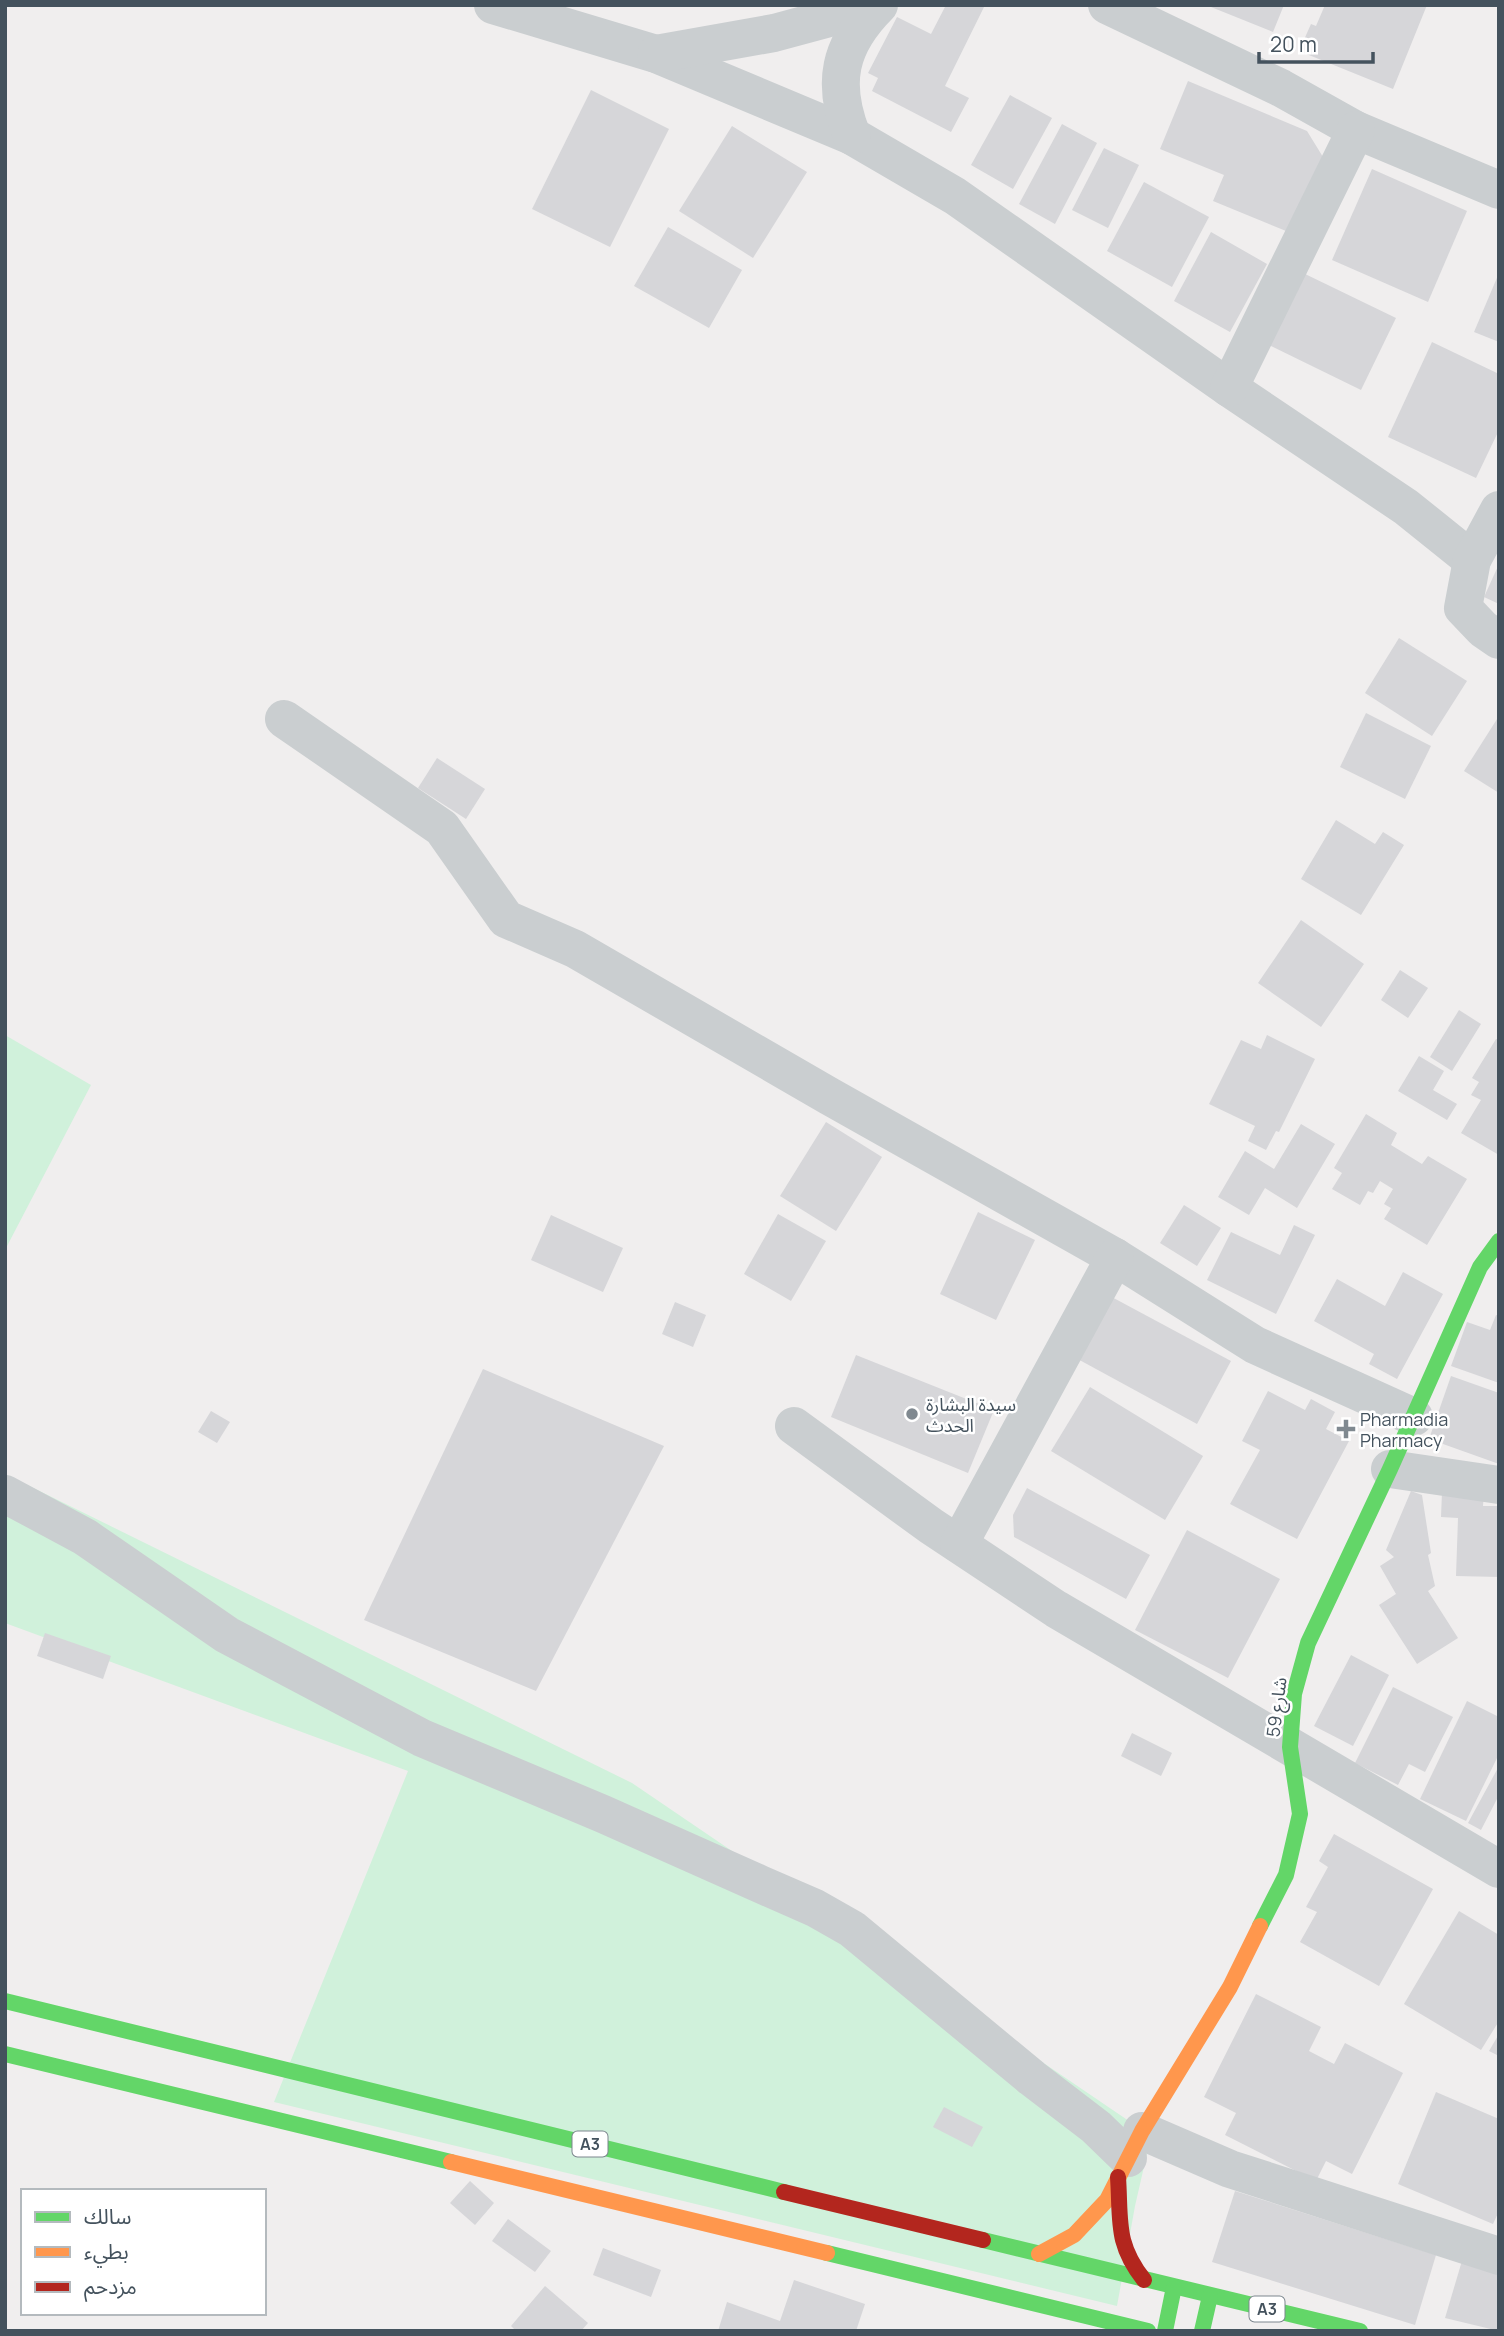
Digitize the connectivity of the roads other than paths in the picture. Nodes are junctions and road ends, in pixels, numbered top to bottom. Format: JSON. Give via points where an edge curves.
{"nodes":[{"id":1,"x":493,"y":5,"type":"edge"},
{"id":2,"x":879,"y":5,"type":"edge"},
{"id":3,"x":1107,"y":5,"type":"edge"},
{"id":4,"x":656,"y":54,"type":"junction"},
{"id":5,"x":1356,"y":130,"type":"junction"},
{"id":6,"x":852,"y":136,"type":"junction"},
{"id":7,"x":1499,"y":190,"type":"edge"},
{"id":8,"x":1229,"y":388,"type":"junction"},
{"id":9,"x":1499,"y":510,"type":"edge"},
{"id":10,"x":1472,"y":560,"type":"junction"},
{"id":11,"x":1499,"y":640,"type":"edge"},
{"id":12,"x":284,"y":719,"type":"dead end"},
{"id":13,"x":1499,"y":1241,"type":"edge"},
{"id":14,"x":1115,"y":1256,"type":"junction"},
{"id":15,"x":1414,"y":1417,"type":"junction"},
{"id":16,"x":794,"y":1426,"type":"dead end"},
{"id":17,"x":1390,"y":1469,"type":"junction"},
{"id":18,"x":1499,"y":1485,"type":"edge"},
{"id":19,"x":5,"y":1494,"type":"edge"},
{"id":20,"x":959,"y":1544,"type":"junction"},
{"id":21,"x":1290,"y":1747,"type":"junction"},
{"id":22,"x":1499,"y":1869,"type":"edge"},
{"id":23,"x":5,"y":2001,"type":"edge"},
{"id":24,"x":5,"y":2054,"type":"edge"},
{"id":25,"x":1130,"y":2155,"type":"junction"},
{"id":26,"x":1039,"y":2255,"type":"junction"},
{"id":27,"x":1499,"y":2256,"type":"edge"},
{"id":28,"x":1144,"y":2280,"type":"junction"},
{"id":29,"x":1174,"y":2287,"type":"junction"},
{"id":30,"x":1210,"y":2295,"type":"junction"},
{"id":31,"x":1148,"y":2331,"type":"edge"},
{"id":32,"x":1165,"y":2331,"type":"edge"},
{"id":33,"x":1202,"y":2331,"type":"edge"},
{"id":34,"x":1360,"y":2331,"type":"edge"}],
"edges":[{"from":1,"to":4,"type":"street"},
{"from":2,"to":4,"type":"street","via":[[774,33]]},
{"from":2,"to":6,"type":"street","via":[[849,42],[842,65],[839,89]]},
{"from":3,"to":5,"type":"street","via":[[1281,88]]},
{"from":4,"to":6,"type":"street"},
{"from":5,"to":7,"type":"street"},
{"from":5,"to":8,"type":"street"},
{"from":6,"to":8,"type":"street","via":[[955,196]]},
{"from":8,"to":10,"type":"street","via":[[1406,507]]},
{"from":9,"to":10,"type":"street"},
{"from":10,"to":11,"type":"street","via":[[1463,608]]},
{"from":12,"to":14,"type":"street","via":[[442,828],[506,919],[575,949]]},
{"from":13,"to":15,"type":"main road","name":"شارع 59","via":[[1480,1267]]},
{"from":14,"to":15,"type":"street","via":[[1255,1345]]},
{"from":14,"to":20,"type":"street"},
{"from":15,"to":17,"type":"main road","name":"شارع 59"},
{"from":16,"to":20,"type":"street"},
{"from":17,"to":18,"type":"street"},
{"from":17,"to":21,"type":"main road","name":"شارع 59","via":[[1308,1643],[1293,1694]]},
{"from":19,"to":25,"type":"street","via":[[85,1537],[227,1635],[422,1738],[761,1884],[852,1929]]},
{"from":20,"to":21,"type":"street","via":[[1056,1609]]},
{"from":21,"to":22,"type":"street"},
{"from":21,"to":25,"type":"main road","name":"شارع 59","via":[[1300,1814],[1286,1875],[1230,1987]]},
{"from":23,"to":26,"type":"main road","number":"A3"},
{"from":24,"to":31,"type":"main road"},
{"from":25,"to":26,"type":"main road","name":"شارع 59","via":[[1107,2200],[1074,2235]]},
{"from":25,"to":27,"type":"street","via":[[1230,2169]]},
{"from":25,"to":28,"type":"main road","via":[[1119,2228],[1122,2245]]},
{"from":26,"to":28,"type":"main road","number":"A3"},
{"from":28,"to":29,"type":"main road","number":"A3"},
{"from":29,"to":30,"type":"main road","number":"A3"},
{"from":29,"to":32,"type":"main road"},
{"from":30,"to":33,"type":"main road"},
{"from":30,"to":34,"type":"main road","number":"A3"}]}
